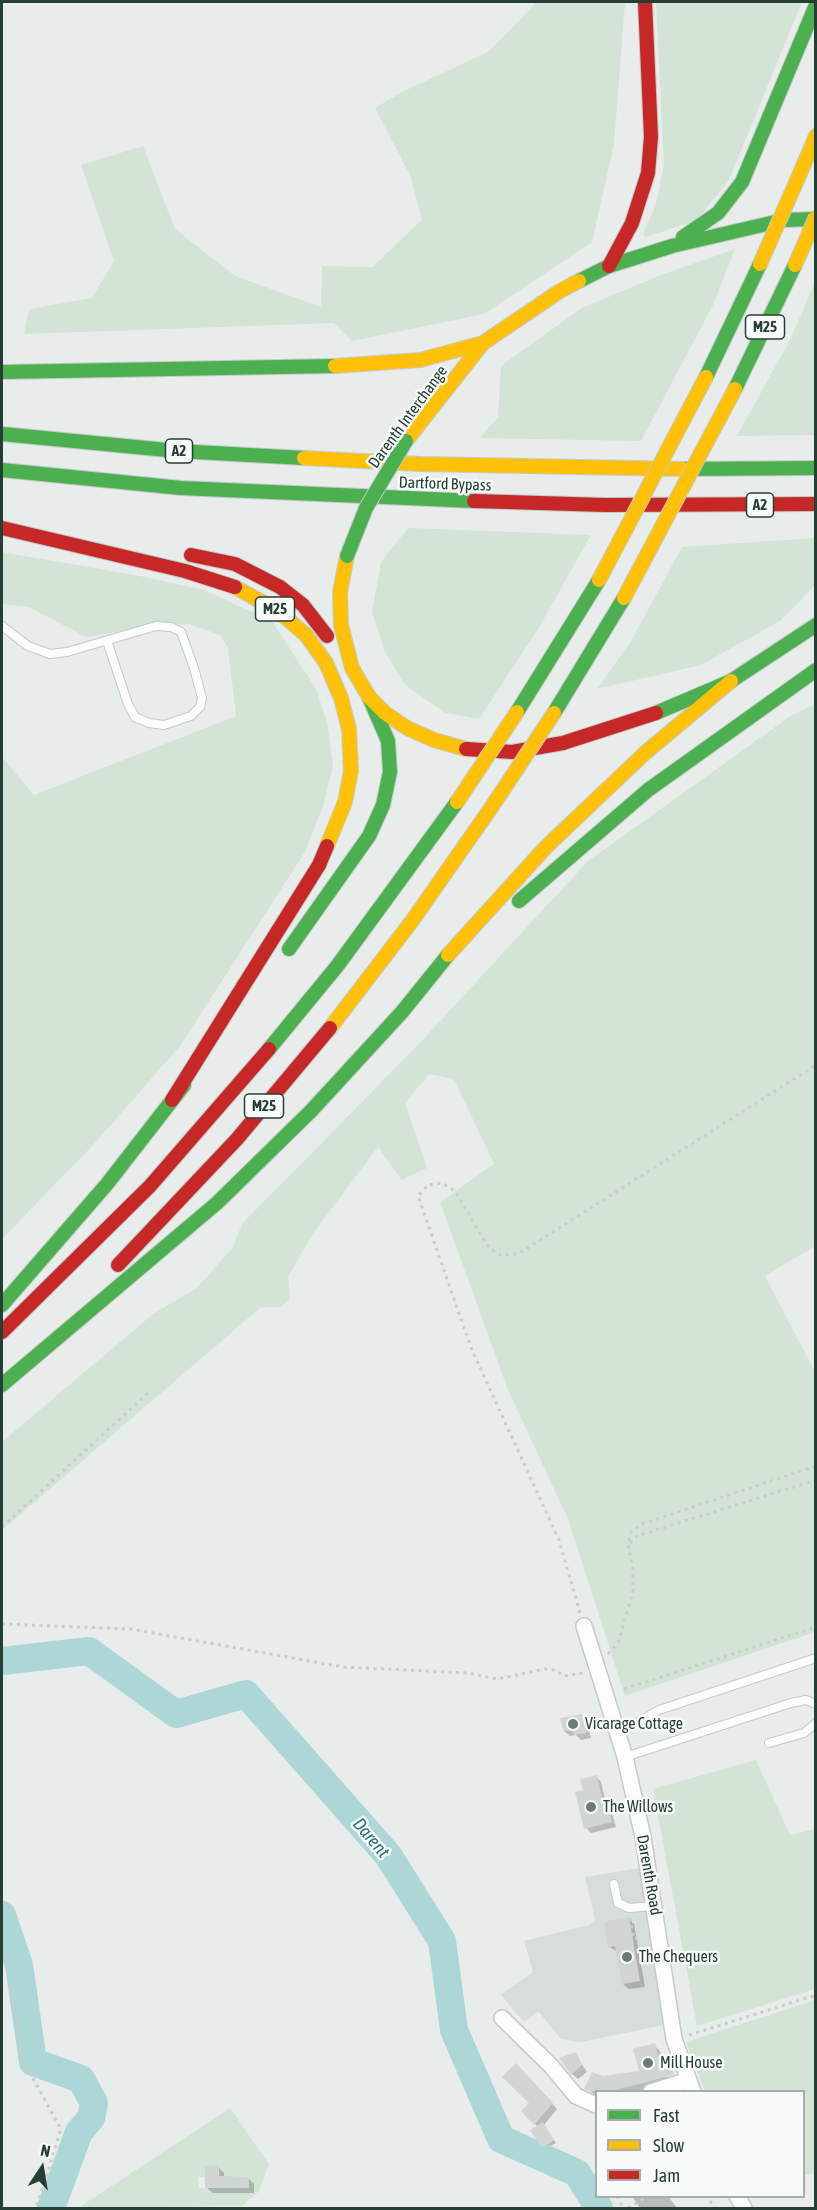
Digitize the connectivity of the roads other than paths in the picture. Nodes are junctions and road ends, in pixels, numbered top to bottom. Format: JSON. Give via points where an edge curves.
{"nodes":[{"id":1,"x":645,"y":2,"type":"edge"},
{"id":2,"x":816,"y":5,"type":"edge"},
{"id":3,"x":816,"y":136,"type":"edge"},
{"id":4,"x":816,"y":218,"type":"edge"},
{"id":5,"x":672,"y":246,"type":"junction"},
{"id":6,"x":609,"y":266,"type":"junction"},
{"id":7,"x":483,"y":344,"type":"junction"},
{"id":8,"x":2,"y":372,"type":"edge"},
{"id":9,"x":2,"y":434,"type":"edge"},
{"id":10,"x":816,"y":468,"type":"edge"},
{"id":11,"x":2,"y":470,"type":"edge"},
{"id":12,"x":816,"y":504,"type":"edge"},
{"id":13,"x":2,"y":527,"type":"edge"},
{"id":14,"x":159,"y":550,"type":"dead end"},
{"id":15,"x":182,"y":554,"type":"dead end"},
{"id":16,"x":816,"y":625,"type":"edge"},
{"id":17,"x":2,"y":626,"type":"edge"},
{"id":18,"x":107,"y":641,"type":"junction"},
{"id":19,"x":352,"y":668,"type":"junction"},
{"id":20,"x":816,"y":670,"type":"edge"},
{"id":21,"x":731,"y":681,"type":"junction"},
{"id":22,"x":369,"y":697,"type":"junction"},
{"id":23,"x":513,"y":908,"type":"dead end"},
{"id":24,"x":489,"y":931,"type":"dead end"},
{"id":25,"x":280,"y":961,"type":"dead end"},
{"id":26,"x":253,"y":997,"type":"dead end"},
{"id":27,"x":402,"y":1012,"type":"junction"},
{"id":28,"x":172,"y":1100,"type":"junction"},
{"id":29,"x":2,"y":1305,"type":"edge"},
{"id":30,"x":2,"y":1332,"type":"edge"},
{"id":31,"x":2,"y":1380,"type":"edge"},
{"id":32,"x":2,"y":1385,"type":"edge"},
{"id":33,"x":584,"y":1626,"type":"road end"},
{"id":34,"x":816,"y":1658,"type":"edge"},
{"id":35,"x":816,"y":1704,"type":"edge"},
{"id":36,"x":816,"y":1722,"type":"edge"},
{"id":37,"x":619,"y":1733,"type":"junction"},
{"id":38,"x":769,"y":1743,"type":"dead end"},
{"id":39,"x":625,"y":1757,"type":"junction"},
{"id":40,"x":614,"y":1884,"type":"dead end"},
{"id":41,"x":655,"y":1906,"type":"junction"},
{"id":42,"x":502,"y":2018,"type":"dead end"},
{"id":43,"x":691,"y":2086,"type":"edge"},
{"id":44,"x":659,"y":2090,"type":"edge"},
{"id":45,"x":595,"y":2104,"type":"edge"}],
"edges":[{"from":1,"to":6,"type":"highway","via":[[651,136],[648,173],[632,223]]},
{"from":2,"to":5,"type":"highway","via":[[742,182],[718,213]]},
{"from":3,"to":30,"type":"highway","number":"M25","bridge":true,"via":[[706,377],[599,580],[457,802],[338,965],[222,1105],[135,1202]]},
{"from":4,"to":5,"type":"highway","name":"Darenth Interchange","via":[[784,220]]},
{"from":4,"to":31,"type":"highway","number":"M25","bridge":true,"via":[[735,389],[624,598],[554,713],[412,921],[340,1016],[237,1138],[169,1214]]},
{"from":5,"to":6,"type":"highway","name":"Darenth Interchange"},
{"from":6,"to":7,"type":"highway","name":"Darenth Interchange","via":[[560,291]]},
{"from":7,"to":8,"type":"highway","via":[[429,359],[381,364]]},
{"from":7,"to":19,"type":"highway","name":"Darenth Interchange","bridge":true,"via":[[406,441],[366,508],[347,556],[339,610]]},
{"from":9,"to":10,"type":"highway","name":"Dartford Bypass","number":"A2","via":[[177,451],[421,464]]},
{"from":11,"to":12,"type":"highway","name":"Dartford Bypass","number":"A2","via":[[181,488],[318,496],[605,506]]},
{"from":13,"to":14,"type":"highway"},
{"from":13,"to":28,"type":"highway","number":"M25","via":[[243,589],[278,610],[306,635],[326,663],[341,698],[349,729],[351,771],[345,802],[328,845],[291,913]]},
{"from":15,"to":19,"type":"highway","via":[[234,564],[280,587],[303,606]]},
{"from":16,"to":21,"type":"highway","name":"Darenth Interchange"},
{"from":17,"to":18,"type":"lane","via":[[28,646],[50,654]]},
{"from":18,"to":18,"type":"lane","via":[[156,626],[181,632],[202,698],[200,707],[191,716],[164,725],[135,717]]},
{"from":19,"to":22,"type":"highway","name":"Darenth Interchange"},
{"from":20,"to":23,"type":"highway","via":[[648,790]]},
{"from":21,"to":22,"type":"highway","name":"Darenth Interchange","via":[[592,735],[512,752],[471,750],[420,735],[385,713]]},
{"from":21,"to":27,"type":"highway","number":"M25","via":[[645,753],[546,847],[470,928]]},
{"from":22,"to":25,"type":"highway","via":[[388,741],[390,772],[383,806],[357,852]]},
{"from":24,"to":27,"type":"highway","number":"M25"},
{"from":26,"to":28,"type":"highway","number":"M25"},
{"from":27,"to":32,"type":"highway","number":"M25","via":[[311,1111],[216,1203]]},
{"from":28,"to":29,"type":"highway","number":"M25","via":[[107,1184]]},
{"from":33,"to":37,"type":"street","name":"Darenth Road"},
{"from":34,"to":37,"type":"lane","via":[[659,1710]]},
{"from":35,"to":39,"type":"lane","via":[[806,1700],[791,1703]]},
{"from":36,"to":38,"type":"lane","via":[[804,1733]]},
{"from":37,"to":39,"type":"street","name":"Darenth Road"},
{"from":39,"to":41,"type":"street","name":"Darenth Road"},
{"from":40,"to":41,"type":"lane","via":[[618,1903],[629,1908]]},
{"from":41,"to":43,"type":"street","name":"Darenth Road","via":[[655,1940],[674,2039]]},
{"from":42,"to":45,"type":"street","via":[[576,2096]]},
{"from":43,"to":44,"type":"street"}]}
